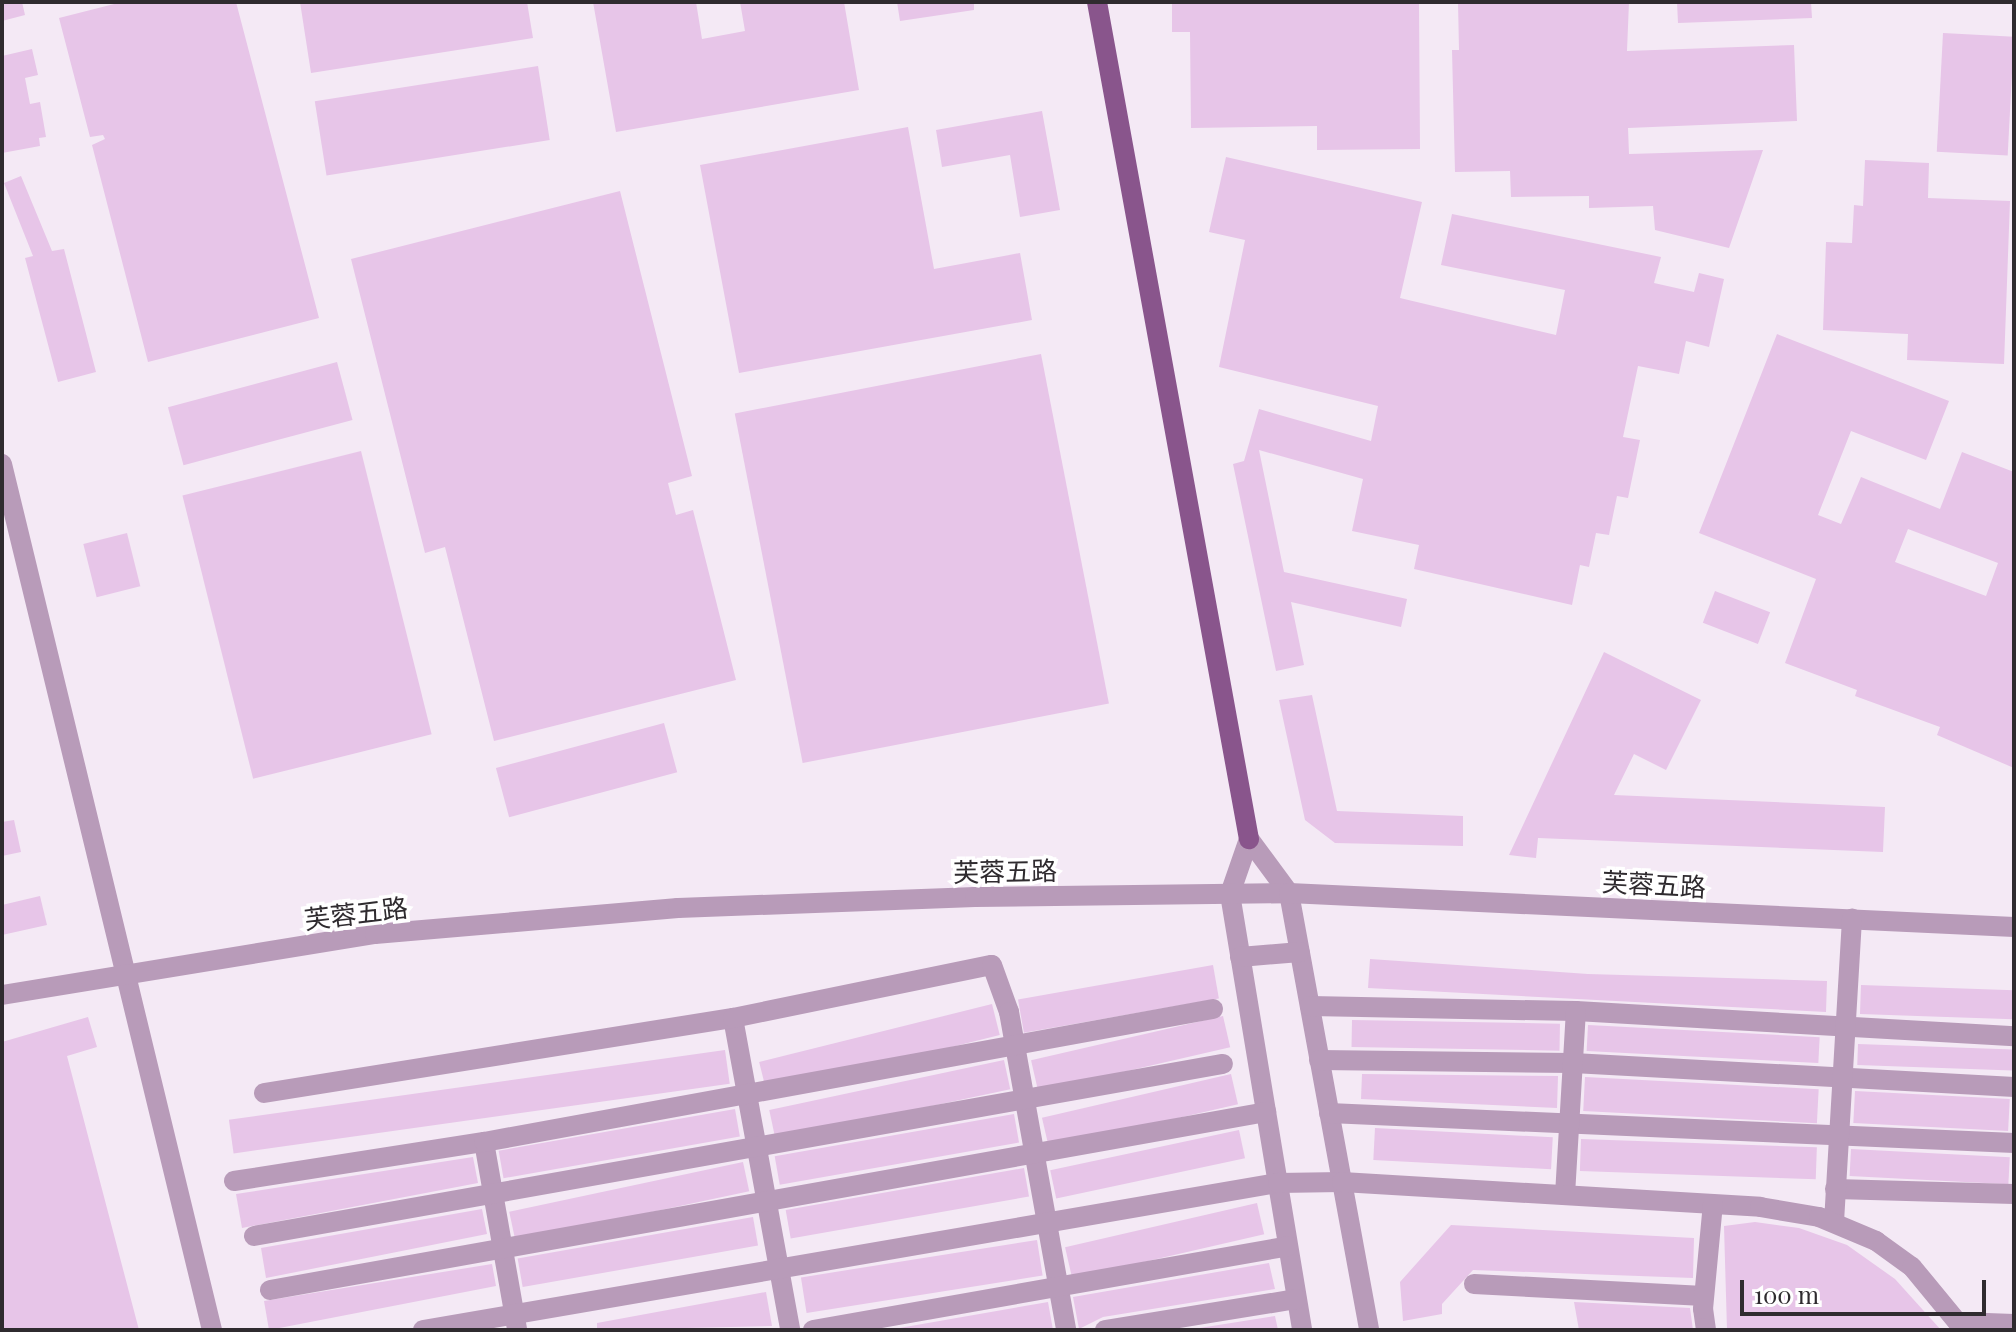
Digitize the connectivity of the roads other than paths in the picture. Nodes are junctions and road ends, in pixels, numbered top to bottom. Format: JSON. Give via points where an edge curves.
{"nodes":[{"id":1,"x":1097,"y":2,"type":"edge"},
{"id":2,"x":2,"y":464,"type":"edge"},
{"id":3,"x":1249,"y":839,"type":"junction"},
{"id":4,"x":1289,"y":893,"type":"junction"},
{"id":5,"x":1230,"y":894,"type":"junction"},
{"id":6,"x":1852,"y":919,"type":"junction"},
{"id":7,"x":2014,"y":927,"type":"edge"},
{"id":8,"x":1300,"y":952,"type":"junction"},
{"id":9,"x":1240,"y":957,"type":"junction"},
{"id":10,"x":127,"y":973,"type":"junction"},
{"id":11,"x":2,"y":995,"type":"edge"},
{"id":12,"x":1310,"y":1006,"type":"junction"},
{"id":13,"x":1213,"y":1009,"type":"dead end"},
{"id":14,"x":1576,"y":1011,"type":"junction"},
{"id":15,"x":733,"y":1018,"type":"junction"},
{"id":16,"x":1844,"y":1027,"type":"junction"},
{"id":17,"x":2014,"y":1036,"type":"edge"},
{"id":18,"x":1015,"y":1045,"type":"junction"},
{"id":19,"x":1319,"y":1060,"type":"junction"},
{"id":20,"x":1573,"y":1063,"type":"junction"},
{"id":21,"x":1223,"y":1064,"type":"dead end"},
{"id":22,"x":1841,"y":1080,"type":"junction"},
{"id":23,"x":2014,"y":1087,"type":"edge"},
{"id":24,"x":264,"y":1093,"type":"dead end"},
{"id":25,"x":746,"y":1093,"type":"junction"},
{"id":26,"x":1024,"y":1097,"type":"junction"},
{"id":27,"x":1266,"y":1112,"type":"junction"},
{"id":28,"x":1329,"y":1113,"type":"junction"},
{"id":29,"x":1570,"y":1120,"type":"junction"},
{"id":30,"x":1838,"y":1137,"type":"junction"},
{"id":31,"x":484,"y":1142,"type":"junction"},
{"id":32,"x":2014,"y":1143,"type":"edge"},
{"id":33,"x":756,"y":1149,"type":"junction"},
{"id":34,"x":1033,"y":1151,"type":"junction"},
{"id":35,"x":234,"y":1181,"type":"dead end"},
{"id":36,"x":1342,"y":1182,"type":"junction"},
{"id":37,"x":1278,"y":1183,"type":"junction"},
{"id":38,"x":1835,"y":1189,"type":"junction"},
{"id":39,"x":2014,"y":1194,"type":"edge"},
{"id":40,"x":493,"y":1195,"type":"junction"},
{"id":41,"x":1565,"y":1195,"type":"junction"},
{"id":42,"x":765,"y":1198,"type":"junction"},
{"id":43,"x":1713,"y":1204,"type":"junction"},
{"id":44,"x":1046,"y":1221,"type":"junction"},
{"id":45,"x":1834,"y":1222,"type":"junction"},
{"id":46,"x":254,"y":1236,"type":"dead end"},
{"id":47,"x":1288,"y":1246,"type":"junction"},
{"id":48,"x":503,"y":1247,"type":"junction"},
{"id":49,"x":778,"y":1268,"type":"junction"},
{"id":50,"x":1474,"y":1284,"type":"dead end"},
{"id":51,"x":1058,"y":1285,"type":"junction"},
{"id":52,"x":270,"y":1290,"type":"dead end"},
{"id":53,"x":1704,"y":1296,"type":"junction"},
{"id":54,"x":1297,"y":1299,"type":"junction"},
{"id":55,"x":2014,"y":1322,"type":"edge"},
{"id":56,"x":516,"y":1323,"type":"edge"},
{"id":57,"x":1962,"y":1326,"type":"edge"},
{"id":58,"x":212,"y":1330,"type":"edge"},
{"id":59,"x":423,"y":1330,"type":"edge"},
{"id":60,"x":790,"y":1330,"type":"edge"},
{"id":61,"x":813,"y":1330,"type":"edge"},
{"id":62,"x":1066,"y":1330,"type":"edge"},
{"id":63,"x":1105,"y":1330,"type":"edge"},
{"id":64,"x":1302,"y":1330,"type":"edge"},
{"id":65,"x":1369,"y":1330,"type":"edge"},
{"id":66,"x":1706,"y":1330,"type":"edge"}],
"edges":[{"from":1,"to":3,"type":"main road"},
{"from":2,"to":10,"type":"street"},
{"from":3,"to":4,"type":"street"},
{"from":3,"to":5,"type":"street"},
{"from":4,"to":5,"type":"street","name":"芙蓉五路"},
{"from":4,"to":6,"type":"street","name":"芙蓉五路"},
{"from":4,"to":8,"type":"street"},
{"from":5,"to":9,"type":"street"},
{"from":5,"to":10,"type":"street","name":"芙蓉五路","via":[[678,908],[375,934]]},
{"from":6,"to":7,"type":"street","name":"芙蓉五路"},
{"from":6,"to":16,"type":"street"},
{"from":8,"to":9,"type":"street"},
{"from":8,"to":12,"type":"street"},
{"from":9,"to":27,"type":"street"},
{"from":10,"to":11,"type":"street","name":"芙蓉五路"},
{"from":10,"to":58,"type":"street"},
{"from":12,"to":14,"type":"street"},
{"from":12,"to":19,"type":"street"},
{"from":13,"to":18,"type":"street"},
{"from":14,"to":16,"type":"street"},
{"from":14,"to":20,"type":"street"},
{"from":15,"to":18,"type":"street","via":[[992,965]]},
{"from":15,"to":24,"type":"street"},
{"from":15,"to":25,"type":"street"},
{"from":16,"to":17,"type":"street"},
{"from":16,"to":22,"type":"street"},
{"from":18,"to":25,"type":"street"},
{"from":18,"to":26,"type":"street"},
{"from":19,"to":20,"type":"street"},
{"from":19,"to":28,"type":"street"},
{"from":20,"to":22,"type":"street"},
{"from":20,"to":29,"type":"street"},
{"from":21,"to":26,"type":"street"},
{"from":22,"to":23,"type":"street"},
{"from":22,"to":30,"type":"street"},
{"from":25,"to":31,"type":"street"},
{"from":25,"to":33,"type":"street"},
{"from":26,"to":33,"type":"street"},
{"from":26,"to":34,"type":"street"},
{"from":27,"to":34,"type":"street"},
{"from":27,"to":37,"type":"street"},
{"from":28,"to":29,"type":"street"},
{"from":28,"to":36,"type":"street"},
{"from":29,"to":30,"type":"street"},
{"from":29,"to":41,"type":"street"},
{"from":30,"to":32,"type":"street"},
{"from":30,"to":38,"type":"street"},
{"from":31,"to":35,"type":"street"},
{"from":31,"to":40,"type":"street"},
{"from":33,"to":40,"type":"street"},
{"from":33,"to":42,"type":"street"},
{"from":34,"to":42,"type":"street"},
{"from":34,"to":44,"type":"street"},
{"from":36,"to":37,"type":"street"},
{"from":36,"to":41,"type":"street"},
{"from":36,"to":65,"type":"street"},
{"from":37,"to":44,"type":"street"},
{"from":37,"to":47,"type":"street"},
{"from":38,"to":39,"type":"street"},
{"from":38,"to":45,"type":"street"},
{"from":40,"to":46,"type":"street"},
{"from":40,"to":48,"type":"street"},
{"from":41,"to":43,"type":"street"},
{"from":42,"to":48,"type":"street"},
{"from":42,"to":49,"type":"street"},
{"from":43,"to":45,"type":"street","via":[[1790,1210]]},
{"from":43,"to":53,"type":"street"},
{"from":44,"to":49,"type":"street"},
{"from":44,"to":51,"type":"street"},
{"from":45,"to":57,"type":"street","via":[[1876,1241],[1912,1267]]},
{"from":47,"to":51,"type":"street"},
{"from":47,"to":54,"type":"street"},
{"from":48,"to":52,"type":"street"},
{"from":48,"to":56,"type":"street"},
{"from":49,"to":56,"type":"street"},
{"from":49,"to":60,"type":"street"},
{"from":50,"to":53,"type":"street"},
{"from":51,"to":61,"type":"street"},
{"from":51,"to":62,"type":"street"},
{"from":53,"to":66,"type":"street"},
{"from":54,"to":63,"type":"street"},
{"from":54,"to":64,"type":"street"},
{"from":55,"to":57,"type":"street"},
{"from":56,"to":59,"type":"street"}]}
